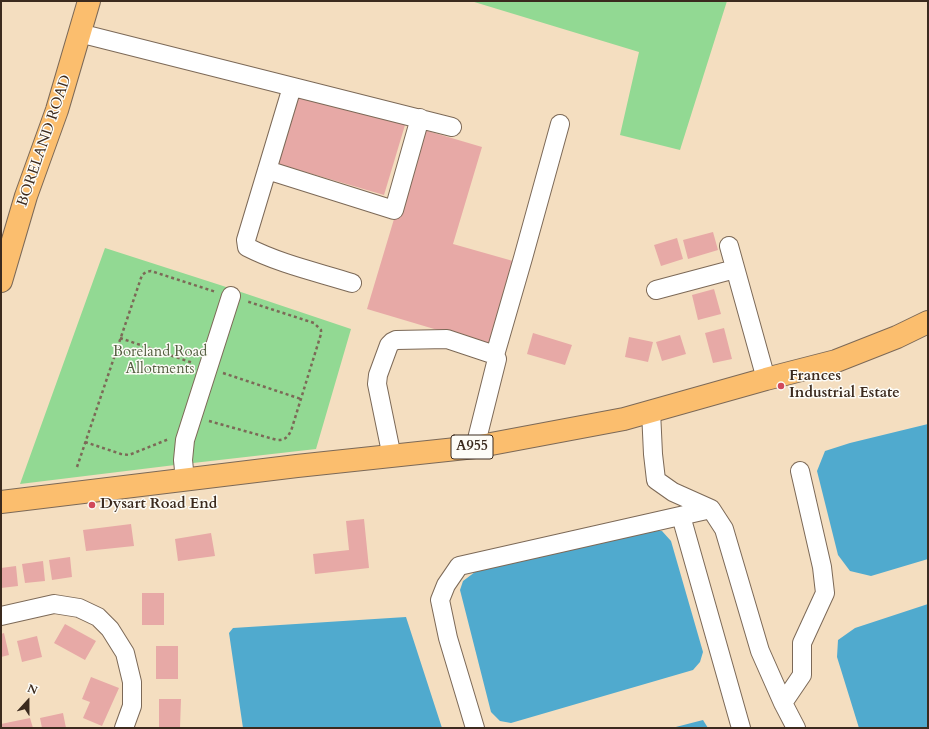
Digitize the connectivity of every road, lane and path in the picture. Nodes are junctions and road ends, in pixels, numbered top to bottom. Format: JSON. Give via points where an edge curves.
{"nodes":[{"id":1,"x":89,"y":1,"type":"edge"},
{"id":2,"x":79,"y":34,"type":"junction"},
{"id":3,"x":292,"y":86,"type":"junction"},
{"id":4,"x":420,"y":118,"type":"junction"},
{"id":5,"x":560,"y":124,"type":"dead end"},
{"id":6,"x":452,"y":127,"type":"dead end"},
{"id":7,"x":267,"y":170,"type":"junction"},
{"id":8,"x":728,"y":246,"type":"dead end"},
{"id":9,"x":735,"y":269,"type":"junction"},
{"id":10,"x":1,"y":281,"type":"edge"},
{"id":11,"x":352,"y":283,"type":"dead end"},
{"id":12,"x":656,"y":290,"type":"dead end"},
{"id":13,"x":231,"y":296,"type":"dead end"},
{"id":14,"x":928,"y":322,"type":"edge"},
{"id":15,"x":495,"y":355,"type":"junction"},
{"id":16,"x":766,"y":379,"type":"junction"},
{"id":17,"x":651,"y":411,"type":"junction"},
{"id":18,"x":85,"y":442,"type":"dead end"},
{"id":19,"x":184,"y":443,"type":"junction"},
{"id":20,"x":475,"y":447,"type":"junction"},
{"id":21,"x":392,"y":457,"type":"junction"},
{"id":22,"x":800,"y":471,"type":"dead end"},
{"id":23,"x":185,"y":480,"type":"junction"},
{"id":24,"x":1,"y":502,"type":"edge"},
{"id":25,"x":711,"y":509,"type":"junction"},
{"id":26,"x":681,"y":516,"type":"junction"},
{"id":27,"x":1,"y":616,"type":"edge"},
{"id":28,"x":783,"y":703,"type":"junction"},
{"id":29,"x":124,"y":728,"type":"edge"},
{"id":30,"x":474,"y":728,"type":"edge"},
{"id":31,"x":741,"y":728,"type":"edge"},
{"id":32,"x":796,"y":728,"type":"edge"}],
"edges":[{"from":1,"to":2,"type":"main road","name":"BORELAND ROAD"},
{"from":2,"to":3,"type":"street"},
{"from":2,"to":10,"type":"main road","name":"BORELAND ROAD"},
{"from":3,"to":4,"type":"street"},
{"from":3,"to":7,"type":"street"},
{"from":4,"to":6,"type":"street"},
{"from":4,"to":7,"type":"street","via":[[394,210]]},
{"from":5,"to":15,"type":"street"},
{"from":7,"to":11,"type":"street","via":[[246,240],[247,247],[281,261]]},
{"from":8,"to":9,"type":"street"},
{"from":9,"to":12,"type":"street"},
{"from":9,"to":16,"type":"street"},
{"from":13,"to":19,"type":"street"},
{"from":14,"to":16,"type":"main road","number":"A955","via":[[836,361]]},
{"from":15,"to":20,"type":"street","via":[[497,359]]},
{"from":15,"to":21,"type":"street","via":[[447,339],[392,342],[378,375],[377,384]]},
{"from":16,"to":17,"type":"main road","number":"A955"},
{"from":17,"to":20,"type":"main road","number":"A955"},
{"from":17,"to":25,"type":"street","via":[[656,480],[673,492]]},
{"from":18,"to":19,"type":"path","via":[[129,455],[167,439]]},
{"from":19,"to":23,"type":"street"},
{"from":20,"to":21,"type":"main road","number":"A955"},
{"from":21,"to":23,"type":"main road","number":"A955"},
{"from":22,"to":28,"type":"street","via":[[822,567],[825,593],[802,643],[802,675]]},
{"from":23,"to":24,"type":"main road","number":"A955"},
{"from":25,"to":26,"type":"street"},
{"from":25,"to":28,"type":"street","via":[[724,529],[760,651]]},
{"from":26,"to":30,"type":"street","via":[[459,566],[446,585],[440,600],[448,638]]},
{"from":26,"to":31,"type":"street"},
{"from":27,"to":29,"type":"street","via":[[54,604],[79,608],[98,617],[110,629],[125,653],[132,682],[132,706]]},
{"from":28,"to":32,"type":"street"}]}
